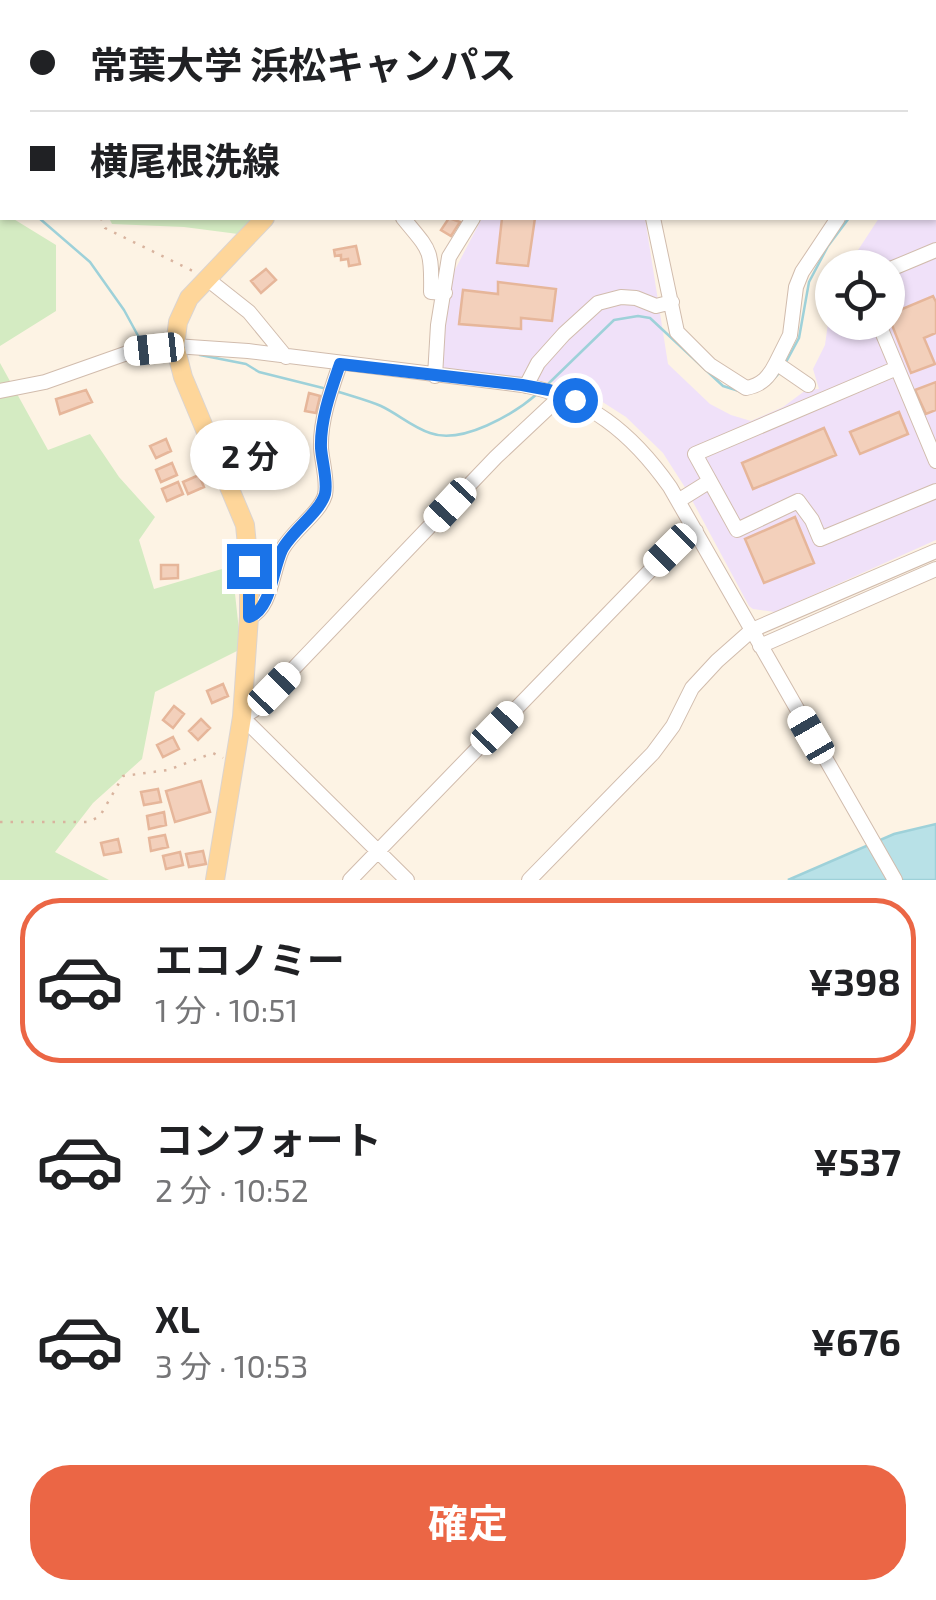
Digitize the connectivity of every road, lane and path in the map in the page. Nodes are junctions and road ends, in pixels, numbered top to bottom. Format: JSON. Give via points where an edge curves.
{"nodes":[{"id":1,"x":101,"y":220,"type":"edge"},
{"id":2,"x":262,"y":220,"type":"edge"},
{"id":3,"x":405,"y":220,"type":"edge"},
{"id":4,"x":472,"y":220,"type":"edge"},
{"id":5,"x":653,"y":220,"type":"edge"},
{"id":6,"x":837,"y":220,"type":"edge"},
{"id":7,"x":936,"y":250,"type":"edge"},
{"id":8,"x":905,"y":263,"type":"edge"},
{"id":9,"x":206,"y":278,"type":"junction"},
{"id":10,"x":444,"y":293,"type":"junction"},
{"id":11,"x":672,"y":302,"type":"junction"},
{"id":12,"x":885,"y":340,"type":"edge"},
{"id":13,"x":175,"y":346,"type":"junction"},
{"id":14,"x":286,"y":356,"type":"junction"},
{"id":15,"x":340,"y":364,"type":"junction"},
{"id":16,"x":778,"y":365,"type":"junction"},
{"id":17,"x":897,"y":368,"type":"junction"},
{"id":18,"x":435,"y":376,"type":"junction"},
{"id":19,"x":808,"y":385,"type":"dead end"},
{"id":20,"x":526,"y":386,"type":"junction"},
{"id":21,"x":0,"y":391,"type":"edge"},
{"id":22,"x":562,"y":395,"type":"junction"},
{"id":23,"x":936,"y":461,"type":"edge"},
{"id":24,"x":710,"y":481,"type":"junction"},
{"id":25,"x":936,"y":491,"type":"edge"},
{"id":26,"x":678,"y":501,"type":"junction"},
{"id":27,"x":696,"y":532,"type":"junction"},
{"id":28,"x":936,"y":550,"type":"edge"},
{"id":29,"x":936,"y":570,"type":"edge"},
{"id":30,"x":249,"y":617,"type":"junction"},
{"id":31,"x":752,"y":630,"type":"junction"},
{"id":32,"x":760,"y":646,"type":"junction"},
{"id":33,"x":242,"y":717,"type":"junction"},
{"id":34,"x":235,"y":768,"type":"junction"},
{"id":35,"x":0,"y":822,"type":"edge"},
{"id":36,"x":378,"y":850,"type":"junction"},
{"id":37,"x":215,"y":880,"type":"edge"},
{"id":38,"x":350,"y":880,"type":"edge"},
{"id":39,"x":407,"y":880,"type":"edge"},
{"id":40,"x":529,"y":880,"type":"edge"},
{"id":41,"x":894,"y":880,"type":"edge"}],
"edges":[{"from":1,"to":9,"type":"path","via":[[105,228]]},
{"from":2,"to":9,"type":"main road"},
{"from":3,"to":10,"type":"street","via":[[432,259],[431,292]]},
{"from":4,"to":10,"type":"street","via":[[449,258]]},
{"from":5,"to":11,"type":"street"},
{"from":6,"to":16,"type":"street","via":[[796,287]]},
{"from":7,"to":8,"type":"street"},
{"from":9,"to":13,"type":"main road","via":[[178,322]]},
{"from":9,"to":14,"type":"street","via":[[249,312]]},
{"from":10,"to":18,"type":"street"},
{"from":11,"to":16,"type":"street","via":[[678,332],[724,376],[756,386]]},
{"from":11,"to":20,"type":"street","via":[[656,306],[621,296],[598,304],[538,362]]},
{"from":12,"to":17,"type":"street"},
{"from":13,"to":14,"type":"street"},
{"from":13,"to":21,"type":"street","via":[[133,351]]},
{"from":13,"to":30,"type":"main road","via":[[246,525]]},
{"from":14,"to":15,"type":"street"},
{"from":15,"to":18,"type":"street"},
{"from":15,"to":30,"type":"street","via":[[321,444],[326,492],[284,547],[264,607]]},
{"from":16,"to":19,"type":"street"},
{"from":17,"to":23,"type":"street"},
{"from":17,"to":24,"type":"street","via":[[695,454]]},
{"from":18,"to":20,"type":"street"},
{"from":20,"to":22,"type":"street"},
{"from":22,"to":26,"type":"street","via":[[620,429]]},
{"from":22,"to":33,"type":"street"},
{"from":24,"to":25,"type":"street","via":[[738,530],[798,502],[820,539]]},
{"from":24,"to":26,"type":"street"},
{"from":26,"to":27,"type":"street"},
{"from":27,"to":31,"type":"street"},
{"from":27,"to":36,"type":"street","via":[[670,550]]},
{"from":28,"to":31,"type":"street"},
{"from":29,"to":32,"type":"street"},
{"from":30,"to":33,"type":"main road"},
{"from":31,"to":32,"type":"street"},
{"from":31,"to":40,"type":"street","via":[[692,688],[652,752]]},
{"from":32,"to":41,"type":"street"},
{"from":33,"to":34,"type":"main road"},
{"from":33,"to":36,"type":"street"},
{"from":34,"to":35,"type":"path","via":[[213,753],[168,770],[124,776],[90,822]]},
{"from":34,"to":37,"type":"main road"},
{"from":36,"to":38,"type":"street"},
{"from":36,"to":39,"type":"street"}]}
